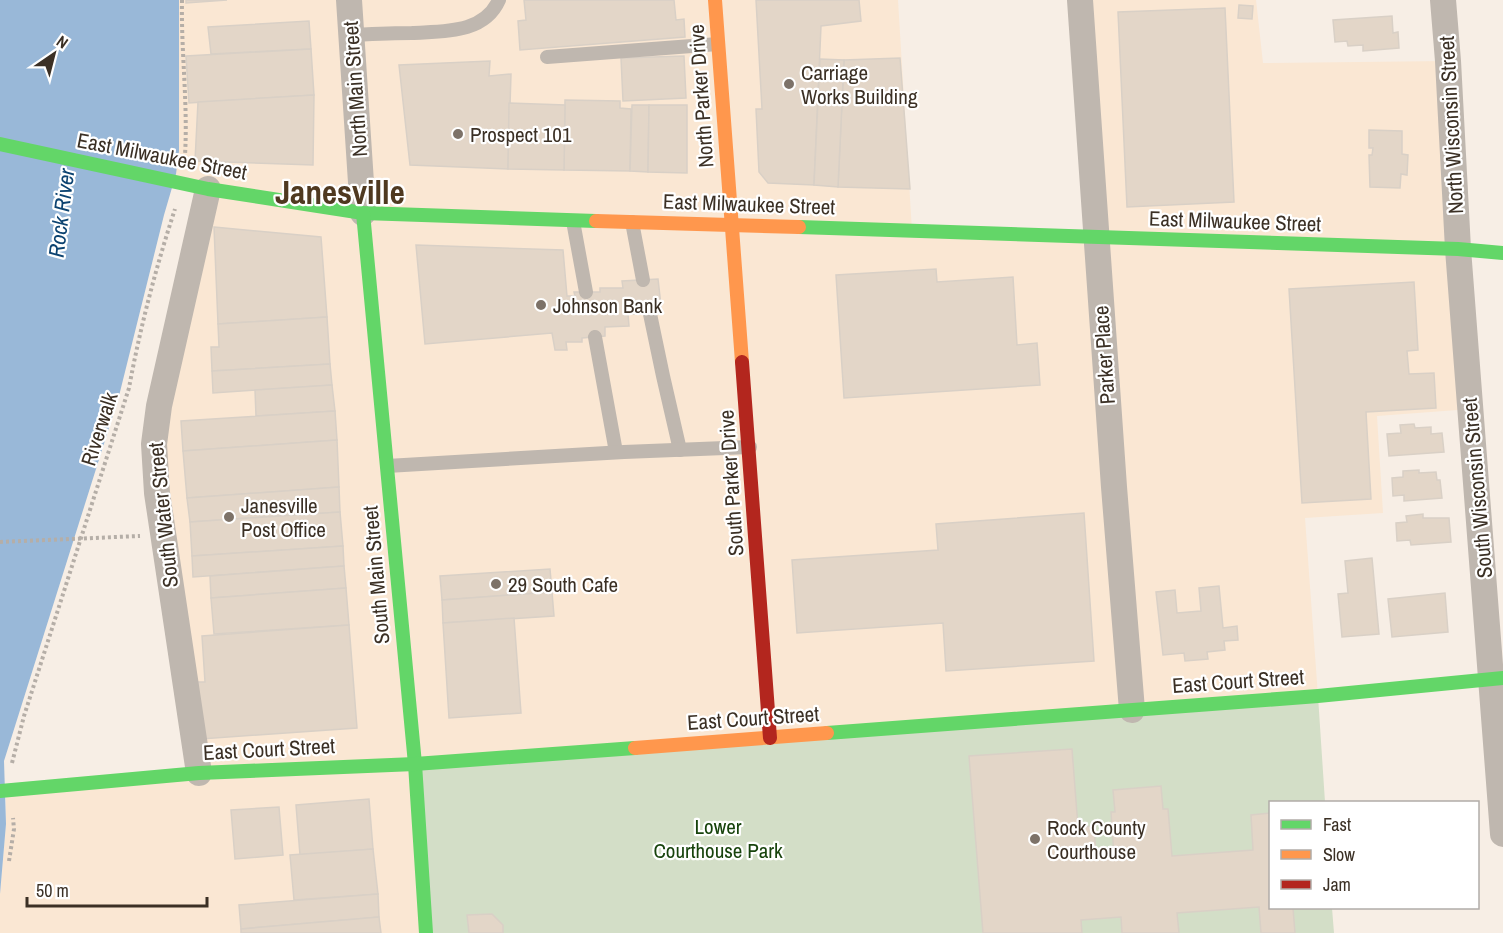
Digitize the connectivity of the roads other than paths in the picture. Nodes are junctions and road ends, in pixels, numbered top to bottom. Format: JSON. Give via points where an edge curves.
{"nodes":[{"id":1,"x":349,"y":0,"type":"edge"},
{"id":2,"x":499,"y":0,"type":"edge"},
{"id":3,"x":716,"y":0,"type":"edge"},
{"id":4,"x":1080,"y":0,"type":"edge"},
{"id":5,"x":1443,"y":0,"type":"edge"},
{"id":6,"x":351,"y":35,"type":"junction"},
{"id":7,"x":718,"y":44,"type":"junction"},
{"id":8,"x":547,"y":57,"type":"dead end"},
{"id":9,"x":0,"y":144,"type":"edge"},
{"id":10,"x":188,"y":185,"type":"junction"},
{"id":11,"x":363,"y":213,"type":"junction"},
{"id":12,"x":573,"y":220,"type":"junction"},
{"id":13,"x":632,"y":222,"type":"junction"},
{"id":14,"x":732,"y":225,"type":"junction"},
{"id":15,"x":1096,"y":237,"type":"junction"},
{"id":16,"x":1458,"y":249,"type":"junction"},
{"id":17,"x":1503,"y":253,"type":"edge"},
{"id":18,"x":643,"y":280,"type":"dead end"},
{"id":19,"x":586,"y":292,"type":"dead end"},
{"id":20,"x":650,"y":314,"type":"dead end"},
{"id":21,"x":595,"y":337,"type":"dead end"},
{"id":22,"x":750,"y":447,"type":"junction"},
{"id":23,"x":680,"y":450,"type":"junction"},
{"id":24,"x":616,"y":452,"type":"junction"},
{"id":25,"x":387,"y":466,"type":"junction"},
{"id":26,"x":1498,"y":679,"type":"edge"},
{"id":27,"x":1132,"y":710,"type":"junction"},
{"id":28,"x":770,"y":738,"type":"junction"},
{"id":29,"x":415,"y":764,"type":"junction"},
{"id":30,"x":199,"y":773,"type":"junction"},
{"id":31,"x":6,"y":790,"type":"edge"},
{"id":32,"x":1503,"y":834,"type":"edge"},
{"id":33,"x":426,"y":933,"type":"edge"}],
"edges":[{"from":1,"to":6,"type":"street","name":"North Main Street"},
{"from":2,"to":6,"type":"lane","via":[[483,20],[456,31]]},
{"from":3,"to":7,"type":"main road","name":"North Parker Drive"},
{"from":4,"to":15,"type":"street","name":"Parker Place"},
{"from":5,"to":16,"type":"street","name":"North Wisconsin Street"},
{"from":6,"to":11,"type":"street","name":"North Main Street"},
{"from":7,"to":8,"type":"lane"},
{"from":7,"to":14,"type":"main road","name":"North Parker Drive"},
{"from":9,"to":10,"type":"main road","name":"East Milwaukee Street"},
{"from":10,"to":11,"type":"main road","name":"East Milwaukee Street"},
{"from":10,"to":30,"type":"street","name":"South Water Street","via":[[155,428],[158,493]]},
{"from":11,"to":12,"type":"main road","name":"East Milwaukee Street"},
{"from":11,"to":25,"type":"main road","name":"South Main Street"},
{"from":12,"to":13,"type":"main road","name":"East Milwaukee Street"},
{"from":12,"to":19,"type":"lane"},
{"from":13,"to":14,"type":"main road","name":"East Milwaukee Street"},
{"from":13,"to":18,"type":"lane"},
{"from":14,"to":15,"type":"main road","name":"East Milwaukee Street"},
{"from":14,"to":22,"type":"main road","name":"South Parker Drive"},
{"from":15,"to":16,"type":"main road","name":"East Milwaukee Street"},
{"from":15,"to":27,"type":"street","name":"Parker Place"},
{"from":16,"to":17,"type":"main road","name":"East Milwaukee Street"},
{"from":16,"to":26,"type":"street","name":"South Wisconsin Street"},
{"from":20,"to":23,"type":"lane"},
{"from":21,"to":24,"type":"lane"},
{"from":22,"to":23,"type":"lane"},
{"from":22,"to":28,"type":"main road","name":"South Parker Drive"},
{"from":23,"to":24,"type":"lane"},
{"from":24,"to":25,"type":"lane"},
{"from":25,"to":29,"type":"main road","name":"South Main Street"},
{"from":26,"to":27,"type":"main road","name":"East Court Street"},
{"from":26,"to":32,"type":"street","name":"South Wisconsin Street"},
{"from":27,"to":28,"type":"main road","name":"East Court Street"},
{"from":28,"to":29,"type":"main road","name":"East Court Street"},
{"from":29,"to":30,"type":"main road","name":"East Court Street"},
{"from":29,"to":33,"type":"main road","name":"South Main Street"},
{"from":30,"to":31,"type":"main road","name":"East Court Street"}]}
